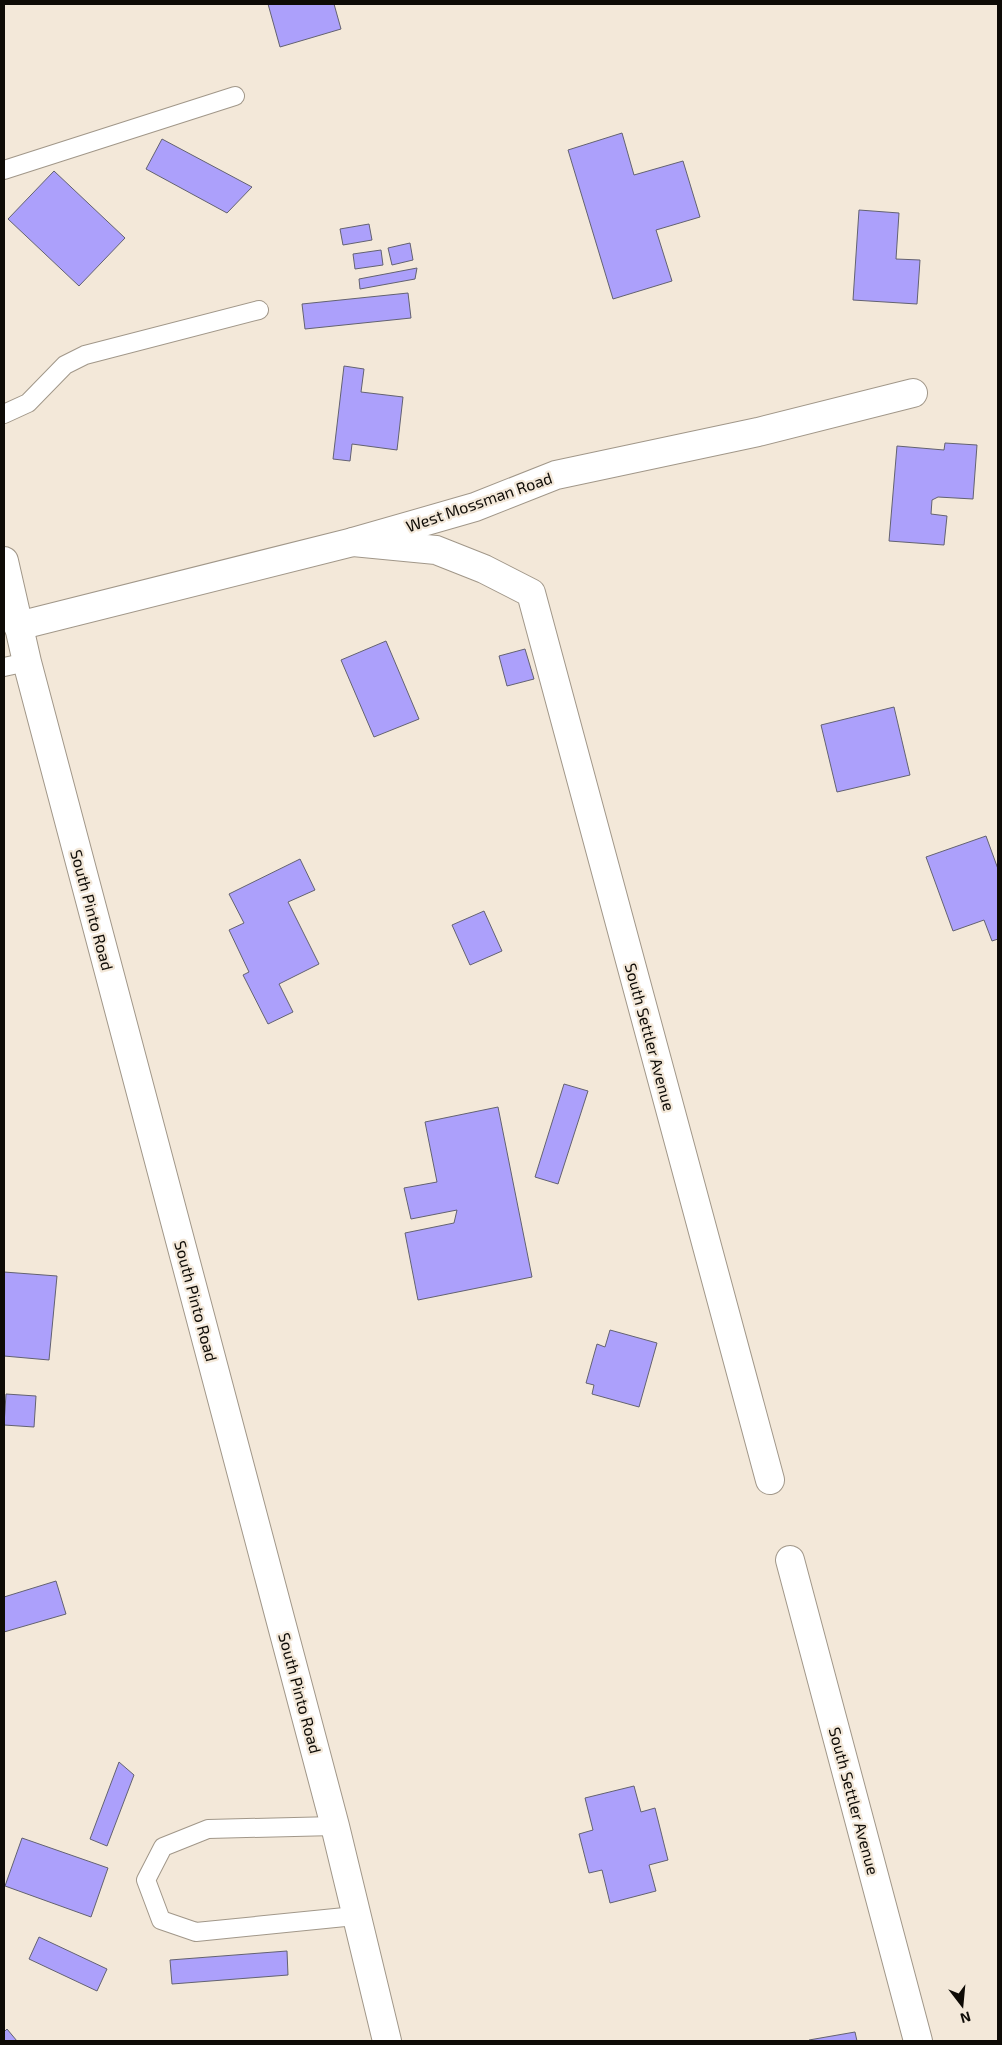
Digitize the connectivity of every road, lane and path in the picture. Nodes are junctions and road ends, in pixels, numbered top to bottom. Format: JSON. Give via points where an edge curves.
{"nodes":[{"id":1,"x":235,"y":96,"type":"dead end"},
{"id":2,"x":4,"y":170,"type":"edge"},
{"id":3,"x":259,"y":310,"type":"dead end"},
{"id":4,"x":913,"y":392,"type":"dead end"},
{"id":5,"x":4,"y":414,"type":"edge"},
{"id":6,"x":353,"y":542,"type":"junction"},
{"id":7,"x":4,"y":561,"type":"edge"},
{"id":8,"x":18,"y":626,"type":"junction"},
{"id":9,"x":15,"y":664,"type":"edge"},
{"id":10,"x":770,"y":1480,"type":"dead end"},
{"id":11,"x":790,"y":1560,"type":"dead end"},
{"id":12,"x":335,"y":1826,"type":"junction"},
{"id":13,"x":355,"y":1916,"type":"junction"},
{"id":14,"x":387,"y":2041,"type":"edge"},
{"id":15,"x":918,"y":2041,"type":"edge"}],
"edges":[{"from":1,"to":2,"type":"lane"},
{"from":3,"to":5,"type":"lane","via":[[85,356],[65,365],[28,403]]},
{"from":4,"to":6,"type":"street","name":"West Mossman Road","via":[[758,432],[556,475],[475,506]]},
{"from":6,"to":8,"type":"street","name":"West Mossman Road"},
{"from":6,"to":10,"type":"street","name":"South Settler Avenue","via":[[436,550],[484,569],[531,594]]},
{"from":7,"to":8,"type":"street","name":"South Pinto Road"},
{"from":8,"to":9,"type":"street","name":"South Pinto Road"},
{"from":9,"to":12,"type":"street","name":"South Pinto Road"},
{"from":11,"to":15,"type":"street","name":"South Settler Avenue"},
{"from":12,"to":13,"type":"street","name":"South Pinto Road"},
{"from":12,"to":13,"type":"lane","via":[[208,1829],[163,1847],[146,1880],[161,1920],[196,1932]]},
{"from":13,"to":14,"type":"street","name":"South Pinto Road"}]}
